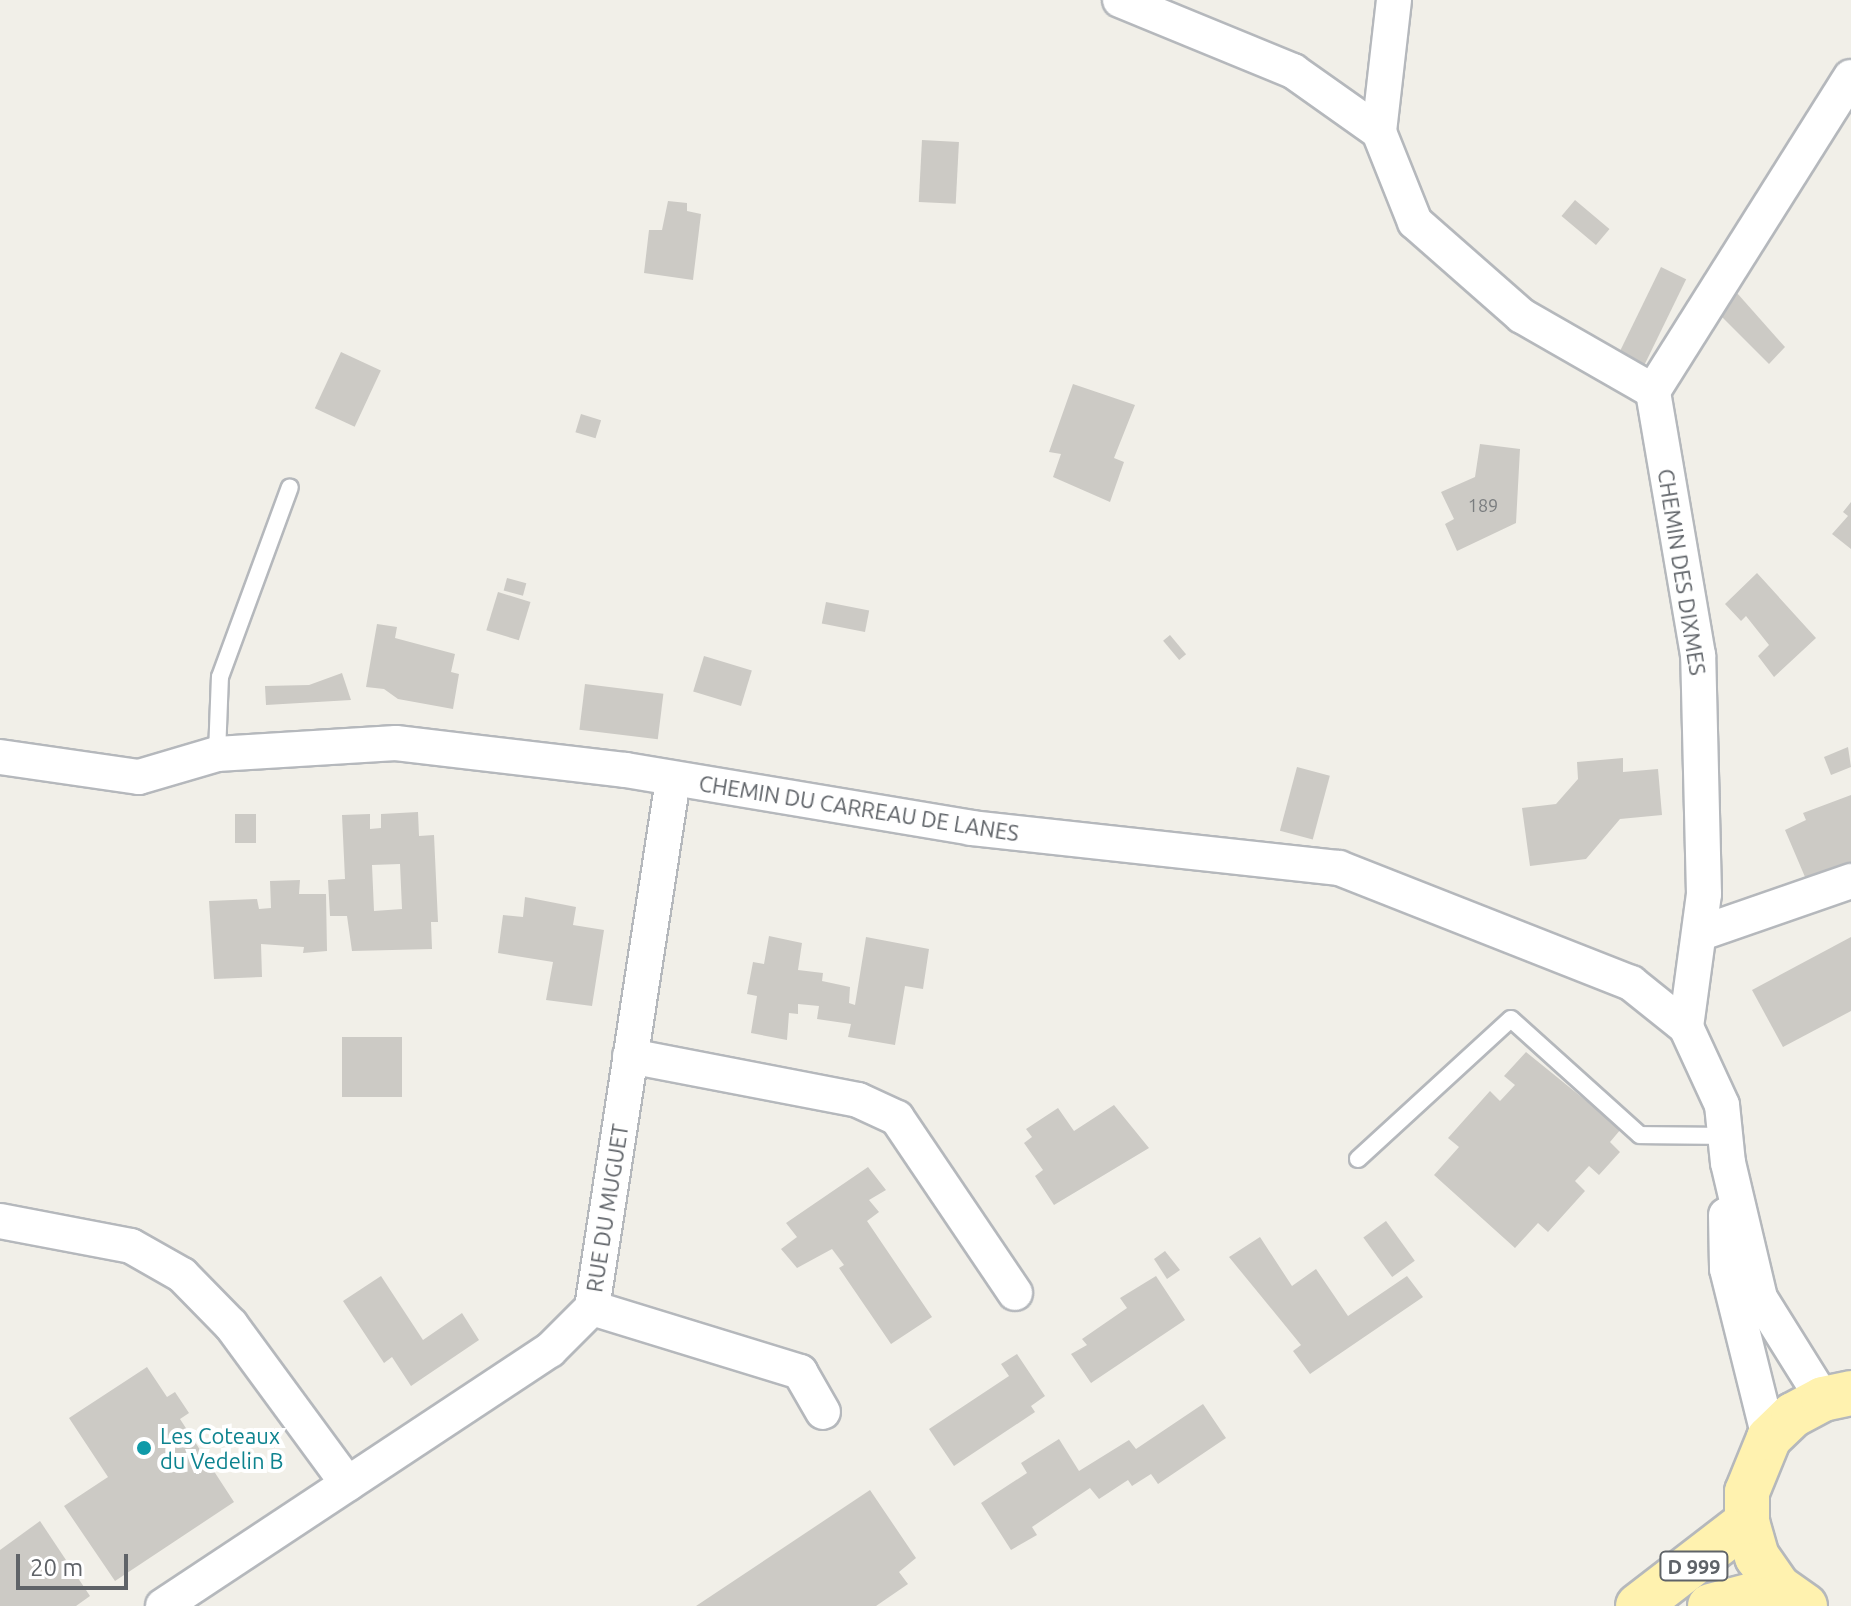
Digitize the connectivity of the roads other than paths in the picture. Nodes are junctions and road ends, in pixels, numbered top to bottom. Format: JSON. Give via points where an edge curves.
{"nodes":[{"id":1,"x":1120,"y":0,"type":"edge"},
{"id":2,"x":1394,"y":0,"type":"edge"},
{"id":3,"x":1851,"y":77,"type":"edge"},
{"id":4,"x":1379,"y":132,"type":"junction"},
{"id":5,"x":1653,"y":391,"type":"junction"},
{"id":6,"x":290,"y":487,"type":"dead end"},
{"id":7,"x":217,"y":754,"type":"junction"},
{"id":8,"x":0,"y":757,"type":"edge"},
{"id":9,"x":673,"y":780,"type":"junction"},
{"id":10,"x":1851,"y":881,"type":"edge"},
{"id":11,"x":1701,"y":933,"type":"junction"},
{"id":12,"x":1686,"y":1027,"type":"junction"},
{"id":13,"x":630,"y":1056,"type":"junction"},
{"id":14,"x":1726,"y":1150,"type":"junction"},
{"id":15,"x":1358,"y":1159,"type":"dead end"},
{"id":16,"x":0,"y":1221,"type":"edge"},
{"id":17,"x":1015,"y":1293,"type":"dead end"},
{"id":18,"x":592,"y":1308,"type":"junction"},
{"id":19,"x":1837,"y":1396,"type":"edge"},
{"id":20,"x":823,"y":1412,"type":"dead end"},
{"id":21,"x":1769,"y":1438,"type":"junction"},
{"id":22,"x":348,"y":1484,"type":"junction"},
{"id":23,"x":1747,"y":1522,"type":"junction"},
{"id":24,"x":1792,"y":1597,"type":"edge"},
{"id":25,"x":163,"y":1606,"type":"edge"},
{"id":26,"x":1638,"y":1606,"type":"edge"},
{"id":27,"x":1710,"y":1606,"type":"edge"}],
"edges":[{"from":1,"to":4,"type":"street","via":[[1293,71]]},
{"from":2,"to":4,"type":"street"},
{"from":3,"to":5,"type":"street"},
{"from":4,"to":5,"type":"street","via":[[1415,222],[1522,316]]},
{"from":5,"to":11,"type":"street","name":"CHEMIN DES DIXMES","via":[[1698,655],[1706,812]]},
{"from":6,"to":7,"type":"lane","via":[[220,677]]},
{"from":7,"to":8,"type":"street","name":"CHEMIN DU CARREAU DE LANES","via":[[139,777]]},
{"from":7,"to":9,"type":"street","name":"CHEMIN DU CARREAU DE LANES","via":[[396,743]]},
{"from":9,"to":12,"type":"street","name":"CHEMIN DU CARREAU DE LANES","via":[[971,828],[1339,868],[1631,983]]},
{"from":9,"to":13,"type":"street","name":"RUE DU MUGUET"},
{"from":10,"to":11,"type":"street"},
{"from":11,"to":12,"type":"street","name":"CHEMIN DES DIXMES"},
{"from":12,"to":14,"type":"street","via":[[1722,1105]]},
{"from":13,"to":17,"type":"street","via":[[858,1100],[897,1118]]},
{"from":13,"to":18,"type":"street","name":"RUE DU MUGUET"},
{"from":14,"to":15,"type":"lane","via":[[1640,1135],[1511,1019]]},
{"from":14,"to":19,"type":"street","via":[[1760,1298]]},
{"from":14,"to":21,"type":"street","via":[[1727,1269]]},
{"from":16,"to":22,"type":"street","via":[[131,1246],[182,1275],[231,1325]]},
{"from":18,"to":20,"type":"street","via":[[800,1372]]},
{"from":18,"to":22,"type":"street","name":"RUE DU MUGUET","via":[[550,1350]]},
{"from":19,"to":21,"type":"main road","via":[[1793,1415]]},
{"from":21,"to":23,"type":"main road","via":[[1750,1478]]},
{"from":22,"to":25,"type":"street","name":"RUE DU MUGUET"},
{"from":23,"to":24,"type":"main road","via":[[1757,1557]]},
{"from":23,"to":26,"type":"main road","number":"D 999"},
{"from":24,"to":27,"type":"main road","number":"D 999"}]}
